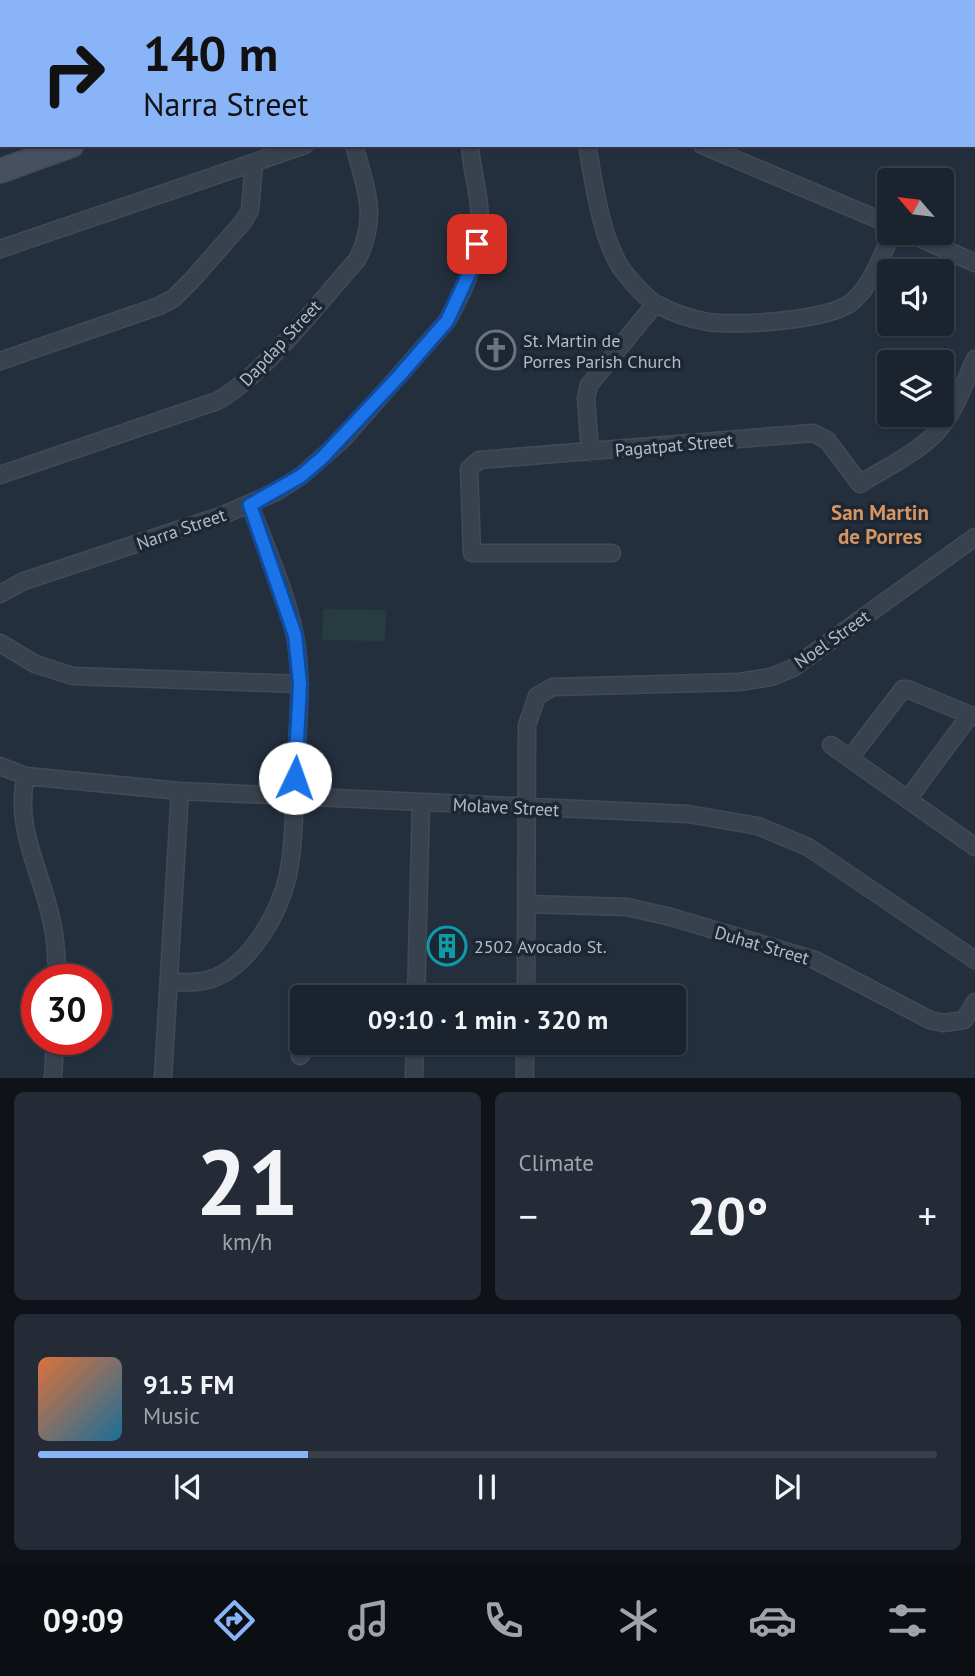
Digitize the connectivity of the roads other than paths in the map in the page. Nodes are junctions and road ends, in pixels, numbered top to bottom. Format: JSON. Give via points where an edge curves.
{"nodes":[{"id":1,"x":66,"y":147,"type":"edge"},
{"id":2,"x":300,"y":147,"type":"edge"},
{"id":3,"x":354,"y":147,"type":"edge"},
{"id":4,"x":470,"y":147,"type":"edge"},
{"id":5,"x":587,"y":147,"type":"edge"},
{"id":6,"x":707,"y":147,"type":"edge"},
{"id":7,"x":254,"y":164,"type":"junction"},
{"id":8,"x":0,"y":171,"type":"edge"},
{"id":9,"x":877,"y":219,"type":"edge"},
{"id":10,"x":887,"y":245,"type":"edge"},
{"id":11,"x":935,"y":245,"type":"edge"},
{"id":12,"x":0,"y":249,"type":"edge"},
{"id":13,"x":975,"y":263,"type":"edge"},
{"id":14,"x":655,"y":304,"type":"junction"},
{"id":15,"x":975,"y":359,"type":"edge"},
{"id":16,"x":0,"y":361,"type":"edge"},
{"id":17,"x":959,"y":393,"type":"junction"},
{"id":18,"x":975,"y":400,"type":"edge"},
{"id":19,"x":590,"y":452,"type":"junction"},
{"id":20,"x":0,"y":475,"type":"edge"},
{"id":21,"x":250,"y":505,"type":"junction"},
{"id":22,"x":975,"y":537,"type":"edge"},
{"id":23,"x":612,"y":552,"type":"dead end"},
{"id":24,"x":0,"y":594,"type":"edge"},
{"id":25,"x":0,"y":643,"type":"edge"},
{"id":26,"x":300,"y":684,"type":"junction"},
{"id":27,"x":973,"y":716,"type":"edge"},
{"id":28,"x":831,"y":745,"type":"dead end"},
{"id":29,"x":850,"y":758,"type":"junction"},
{"id":30,"x":0,"y":766,"type":"edge"},
{"id":31,"x":26,"y":776,"type":"junction"},
{"id":32,"x":180,"y":791,"type":"junction"},
{"id":33,"x":295,"y":797,"type":"junction"},
{"id":34,"x":908,"y":799,"type":"junction"},
{"id":35,"x":421,"y":803,"type":"junction"},
{"id":36,"x":528,"y":808,"type":"junction"},
{"id":37,"x":972,"y":838,"type":"edge"},
{"id":38,"x":528,"y":904,"type":"junction"},
{"id":39,"x":975,"y":960,"type":"edge"},
{"id":40,"x":57,"y":964,"type":"edge"},
{"id":41,"x":169,"y":982,"type":"junction"},
{"id":42,"x":416,"y":985,"type":"edge"},
{"id":43,"x":526,"y":985,"type":"edge"},
{"id":44,"x":975,"y":1002,"type":"edge"},
{"id":45,"x":54,"y":1055,"type":"edge"},
{"id":46,"x":415,"y":1055,"type":"edge"},
{"id":47,"x":525,"y":1055,"type":"edge"},
{"id":48,"x":53,"y":1077,"type":"edge"},
{"id":49,"x":163,"y":1077,"type":"edge"},
{"id":50,"x":414,"y":1077,"type":"edge"},
{"id":51,"x":525,"y":1077,"type":"edge"}],
"edges":[{"from":1,"to":8,"type":"main road"},
{"from":2,"to":7,"type":"street"},
{"from":3,"to":20,"type":"street","name":"Dapdap Street","via":[[370,210],[364,246],[357,260],[256,371],[216,401]]},
{"from":4,"to":21,"type":"street","name":"Narra Street","via":[[479,204],[477,244],[474,263],[447,321],[343,439],[301,476]]},
{"from":5,"to":14,"type":"street","via":[[613,251],[625,273]]},
{"from":6,"to":9,"type":"street"},
{"from":7,"to":12,"type":"street"},
{"from":7,"to":16,"type":"street","via":[[250,210],[243,222],[174,298]]},
{"from":10,"to":14,"type":"street","via":[[871,279],[852,302],[820,317],[723,323],[682,316]]},
{"from":11,"to":13,"type":"street"},
{"from":14,"to":19,"type":"street","via":[[589,385]]},
{"from":15,"to":17,"type":"street"},
{"from":17,"to":18,"type":"street"},
{"from":17,"to":19,"type":"street","name":"Pagatpat Street","via":[[937,432],[860,484],[827,440],[813,433]]},
{"from":19,"to":23,"type":"street","name":"Pagatpat Street","via":[[479,460],[469,468],[471,552]]},
{"from":21,"to":24,"type":"street","name":"Narra Street","via":[[24,581]]},
{"from":21,"to":26,"type":"street","via":[[290,617]]},
{"from":22,"to":36,"type":"street","name":"Noel Street","via":[[793,668],[771,677],[543,691],[530,709],[527,725]]},
{"from":25,"to":26,"type":"street","via":[[35,664],[73,676]]},
{"from":26,"to":33,"type":"street"},
{"from":27,"to":29,"type":"street","via":[[903,689]]},
{"from":27,"to":34,"type":"street"},
{"from":28,"to":29,"type":"street"},
{"from":29,"to":34,"type":"street"},
{"from":30,"to":31,"type":"street","name":"Molave Street"},
{"from":31,"to":32,"type":"street","name":"Molave Street"},
{"from":31,"to":40,"type":"street","via":[[21,810],[51,916]]},
{"from":32,"to":33,"type":"street","name":"Molave Street"},
{"from":32,"to":41,"type":"street"},
{"from":33,"to":35,"type":"street","name":"Molave Street"},
{"from":33,"to":41,"type":"street","via":[[288,874],[262,932],[234,966],[214,978]]},
{"from":34,"to":37,"type":"street"},
{"from":35,"to":36,"type":"street","name":"Molave Street"},
{"from":35,"to":42,"type":"street"},
{"from":36,"to":38,"type":"street"},
{"from":36,"to":39,"type":"street","name":"Molave Street","via":[[688,814],[758,826],[807,847]]},
{"from":38,"to":43,"type":"street"},
{"from":38,"to":44,"type":"street","name":"Duhat Street","via":[[628,907],[671,917],[815,960],[943,1024],[964,1020]]},
{"from":41,"to":49,"type":"street"},
{"from":45,"to":48,"type":"street"},
{"from":46,"to":50,"type":"street"},
{"from":47,"to":51,"type":"street"}]}
